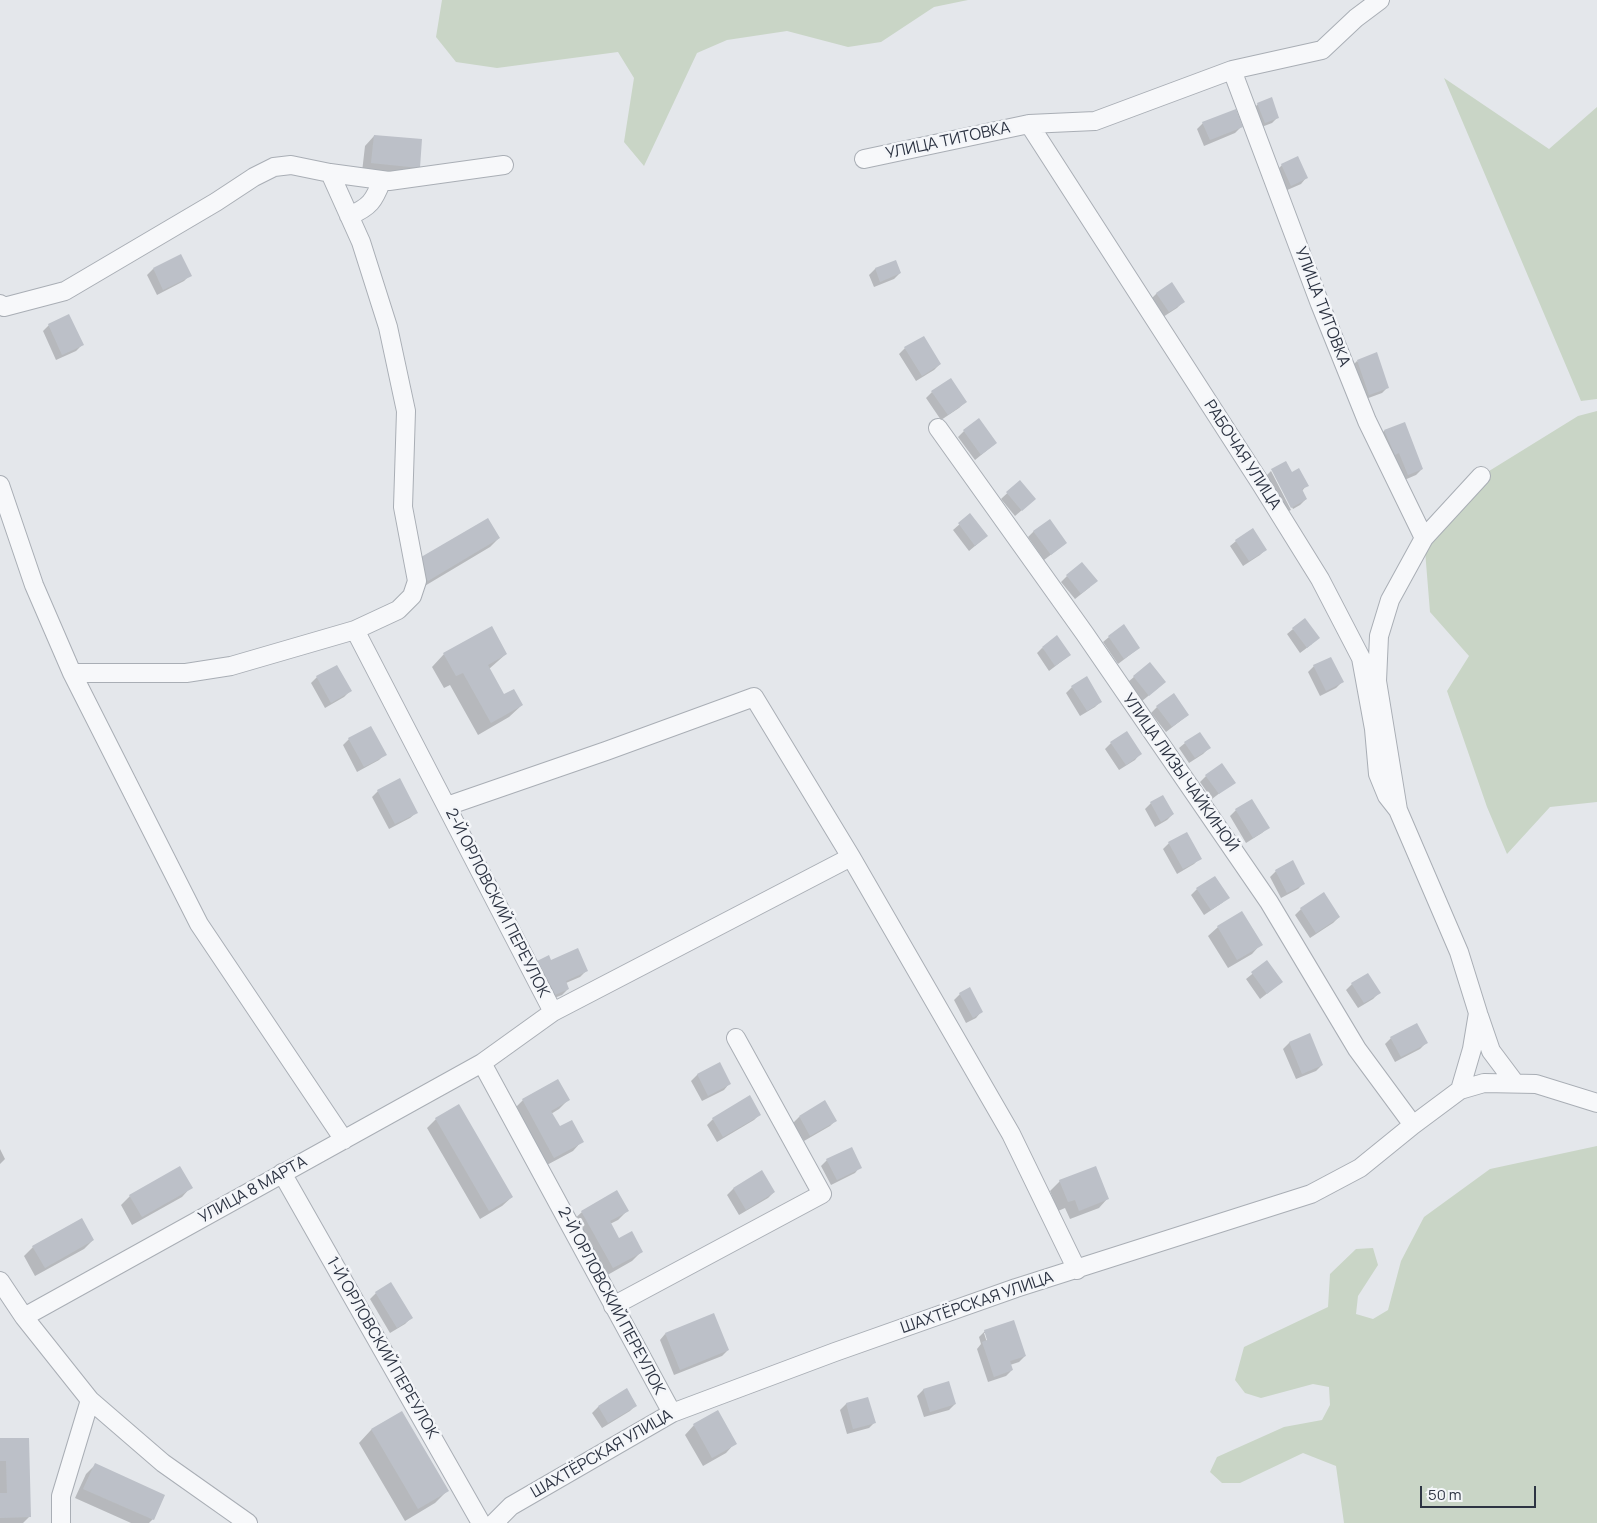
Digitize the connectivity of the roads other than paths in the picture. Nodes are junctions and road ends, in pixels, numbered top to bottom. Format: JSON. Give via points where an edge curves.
{"nodes":[{"id":1,"x":1380,"y":0,"type":"edge"},
{"id":2,"x":1232,"y":70,"type":"junction"},
{"id":3,"x":1029,"y":124,"type":"junction"},
{"id":4,"x":864,"y":159,"type":"dead end"},
{"id":5,"x":504,"y":165,"type":"dead end"},
{"id":6,"x":330,"y":173,"type":"junction"},
{"id":7,"x":382,"y":180,"type":"junction"},
{"id":8,"x":349,"y":216,"type":"junction"},
{"id":9,"x":1,"y":307,"type":"edge"},
{"id":10,"x":938,"y":428,"type":"dead end"},
{"id":11,"x":1481,"y":476,"type":"dead end"},
{"id":12,"x":0,"y":486,"type":"edge"},
{"id":13,"x":1424,"y":538,"type":"junction"},
{"id":14,"x":355,"y":630,"type":"junction"},
{"id":15,"x":72,"y":674,"type":"junction"},
{"id":16,"x":447,"y":806,"type":"junction"},
{"id":17,"x":1398,"y":810,"type":"junction"},
{"id":18,"x":851,"y":857,"type":"junction"},
{"id":19,"x":553,"y":1012,"type":"junction"},
{"id":20,"x":1478,"y":1012,"type":"junction"},
{"id":21,"x":736,"y":1038,"type":"dead end"},
{"id":22,"x":482,"y":1063,"type":"junction"},
{"id":23,"x":1515,"y":1083,"type":"junction"},
{"id":24,"x":1460,"y":1090,"type":"junction"},
{"id":25,"x":1597,"y":1103,"type":"edge"},
{"id":26,"x":1412,"y":1125,"type":"junction"},
{"id":27,"x":344,"y":1140,"type":"junction"},
{"id":28,"x":282,"y":1174,"type":"junction"},
{"id":29,"x":1077,"y":1270,"type":"junction"},
{"id":30,"x":0,"y":1281,"type":"edge"},
{"id":31,"x":613,"y":1306,"type":"junction"},
{"id":32,"x":24,"y":1317,"type":"junction"},
{"id":33,"x":90,"y":1400,"type":"junction"},
{"id":34,"x":672,"y":1414,"type":"junction"},
{"id":35,"x":61,"y":1523,"type":"edge"},
{"id":36,"x":248,"y":1523,"type":"edge"},
{"id":37,"x":481,"y":1523,"type":"edge"},
{"id":38,"x":494,"y":1523,"type":"edge"}],
"edges":[{"from":1,"to":2,"type":"street","name":"УЛИЦА ТИТОВКА","via":[[1322,50]]},
{"from":2,"to":3,"type":"street","name":"УЛИЦА ТИТОВКА","via":[[1095,121]]},
{"from":2,"to":13,"type":"street","name":"УЛИЦА ТИТОВКА","via":[[1367,421]]},
{"from":3,"to":4,"type":"street","name":"УЛИЦА ТИТОВКА"},
{"from":3,"to":17,"type":"street","name":"РАБОЧАЯ УЛИЦА","via":[[1320,579],[1361,658],[1374,729],[1378,774],[1387,796]]},
{"from":5,"to":7,"type":"street"},
{"from":6,"to":7,"type":"street"},
{"from":6,"to":8,"type":"street"},
{"from":6,"to":9,"type":"street","via":[[291,165],[274,167],[65,290]]},
{"from":7,"to":8,"type":"street","via":[[368,206]]},
{"from":8,"to":14,"type":"street","via":[[361,242],[388,327],[406,411],[403,506],[417,581],[412,596],[398,610]]},
{"from":10,"to":26,"type":"street","name":"УЛИЦА ЛИЗЫ ЧАЙКИНОЙ","via":[[1269,902],[1357,1049]]},
{"from":11,"to":13,"type":"street"},
{"from":12,"to":15,"type":"street","via":[[34,585]]},
{"from":13,"to":17,"type":"street","via":[[1390,600],[1379,636],[1377,681]]},
{"from":14,"to":15,"type":"street","via":[[231,666],[186,673]]},
{"from":14,"to":16,"type":"street","name":"2-Й ОРЛОВСКИЙ ПЕРЕУЛОК"},
{"from":15,"to":27,"type":"street","via":[[199,924]]},
{"from":16,"to":18,"type":"street","via":[[754,697]]},
{"from":16,"to":19,"type":"street","name":"2-Й ОРЛОВСКИЙ ПЕРЕУЛОК"},
{"from":17,"to":20,"type":"street","via":[[1459,952]]},
{"from":18,"to":19,"type":"street"},
{"from":18,"to":29,"type":"street","via":[[1011,1134]]},
{"from":19,"to":22,"type":"street","name":"2-Й ОРЛОВСКИЙ ПЕРЕУЛОК"},
{"from":20,"to":23,"type":"street","via":[[1491,1051]]},
{"from":20,"to":24,"type":"street"},
{"from":21,"to":31,"type":"street","via":[[822,1194]]},
{"from":22,"to":27,"type":"street","name":"УЛИЦА 8 МАРТА"},
{"from":22,"to":31,"type":"street","name":"2-Й ОРЛОВСКИЙ ПЕРЕУЛОК"},
{"from":23,"to":24,"type":"street","name":"ШАХТЁРСКАЯ УЛИЦА","via":[[1484,1083]]},
{"from":23,"to":25,"type":"street","name":"ШАХТЁРСКАЯ УЛИЦА","via":[[1536,1084]]},
{"from":24,"to":26,"type":"street","name":"ШАХТЁРСКАЯ УЛИЦА"},
{"from":26,"to":29,"type":"street","name":"ШАХТЁРСКАЯ УЛИЦА","via":[[1360,1168],[1311,1194]]},
{"from":27,"to":28,"type":"street","name":"УЛИЦА 8 МАРТА"},
{"from":28,"to":32,"type":"street","name":"УЛИЦА 8 МАРТА"},
{"from":28,"to":37,"type":"street","name":"1-Й ОРЛОВСКИЙ ПЕРЕУЛОК"},
{"from":29,"to":34,"type":"street","name":"ШАХТЁРСКАЯ УЛИЦА","via":[[1016,1288],[844,1349]]},
{"from":30,"to":32,"type":"street"},
{"from":31,"to":34,"type":"street","name":"2-Й ОРЛОВСКИЙ ПЕРЕУЛОК"},
{"from":32,"to":33,"type":"street"},
{"from":33,"to":35,"type":"street","via":[[61,1496]]},
{"from":33,"to":36,"type":"street","via":[[163,1463]]},
{"from":34,"to":38,"type":"street","name":"ШАХТЁРСКАЯ УЛИЦА","via":[[511,1506]]}]}
